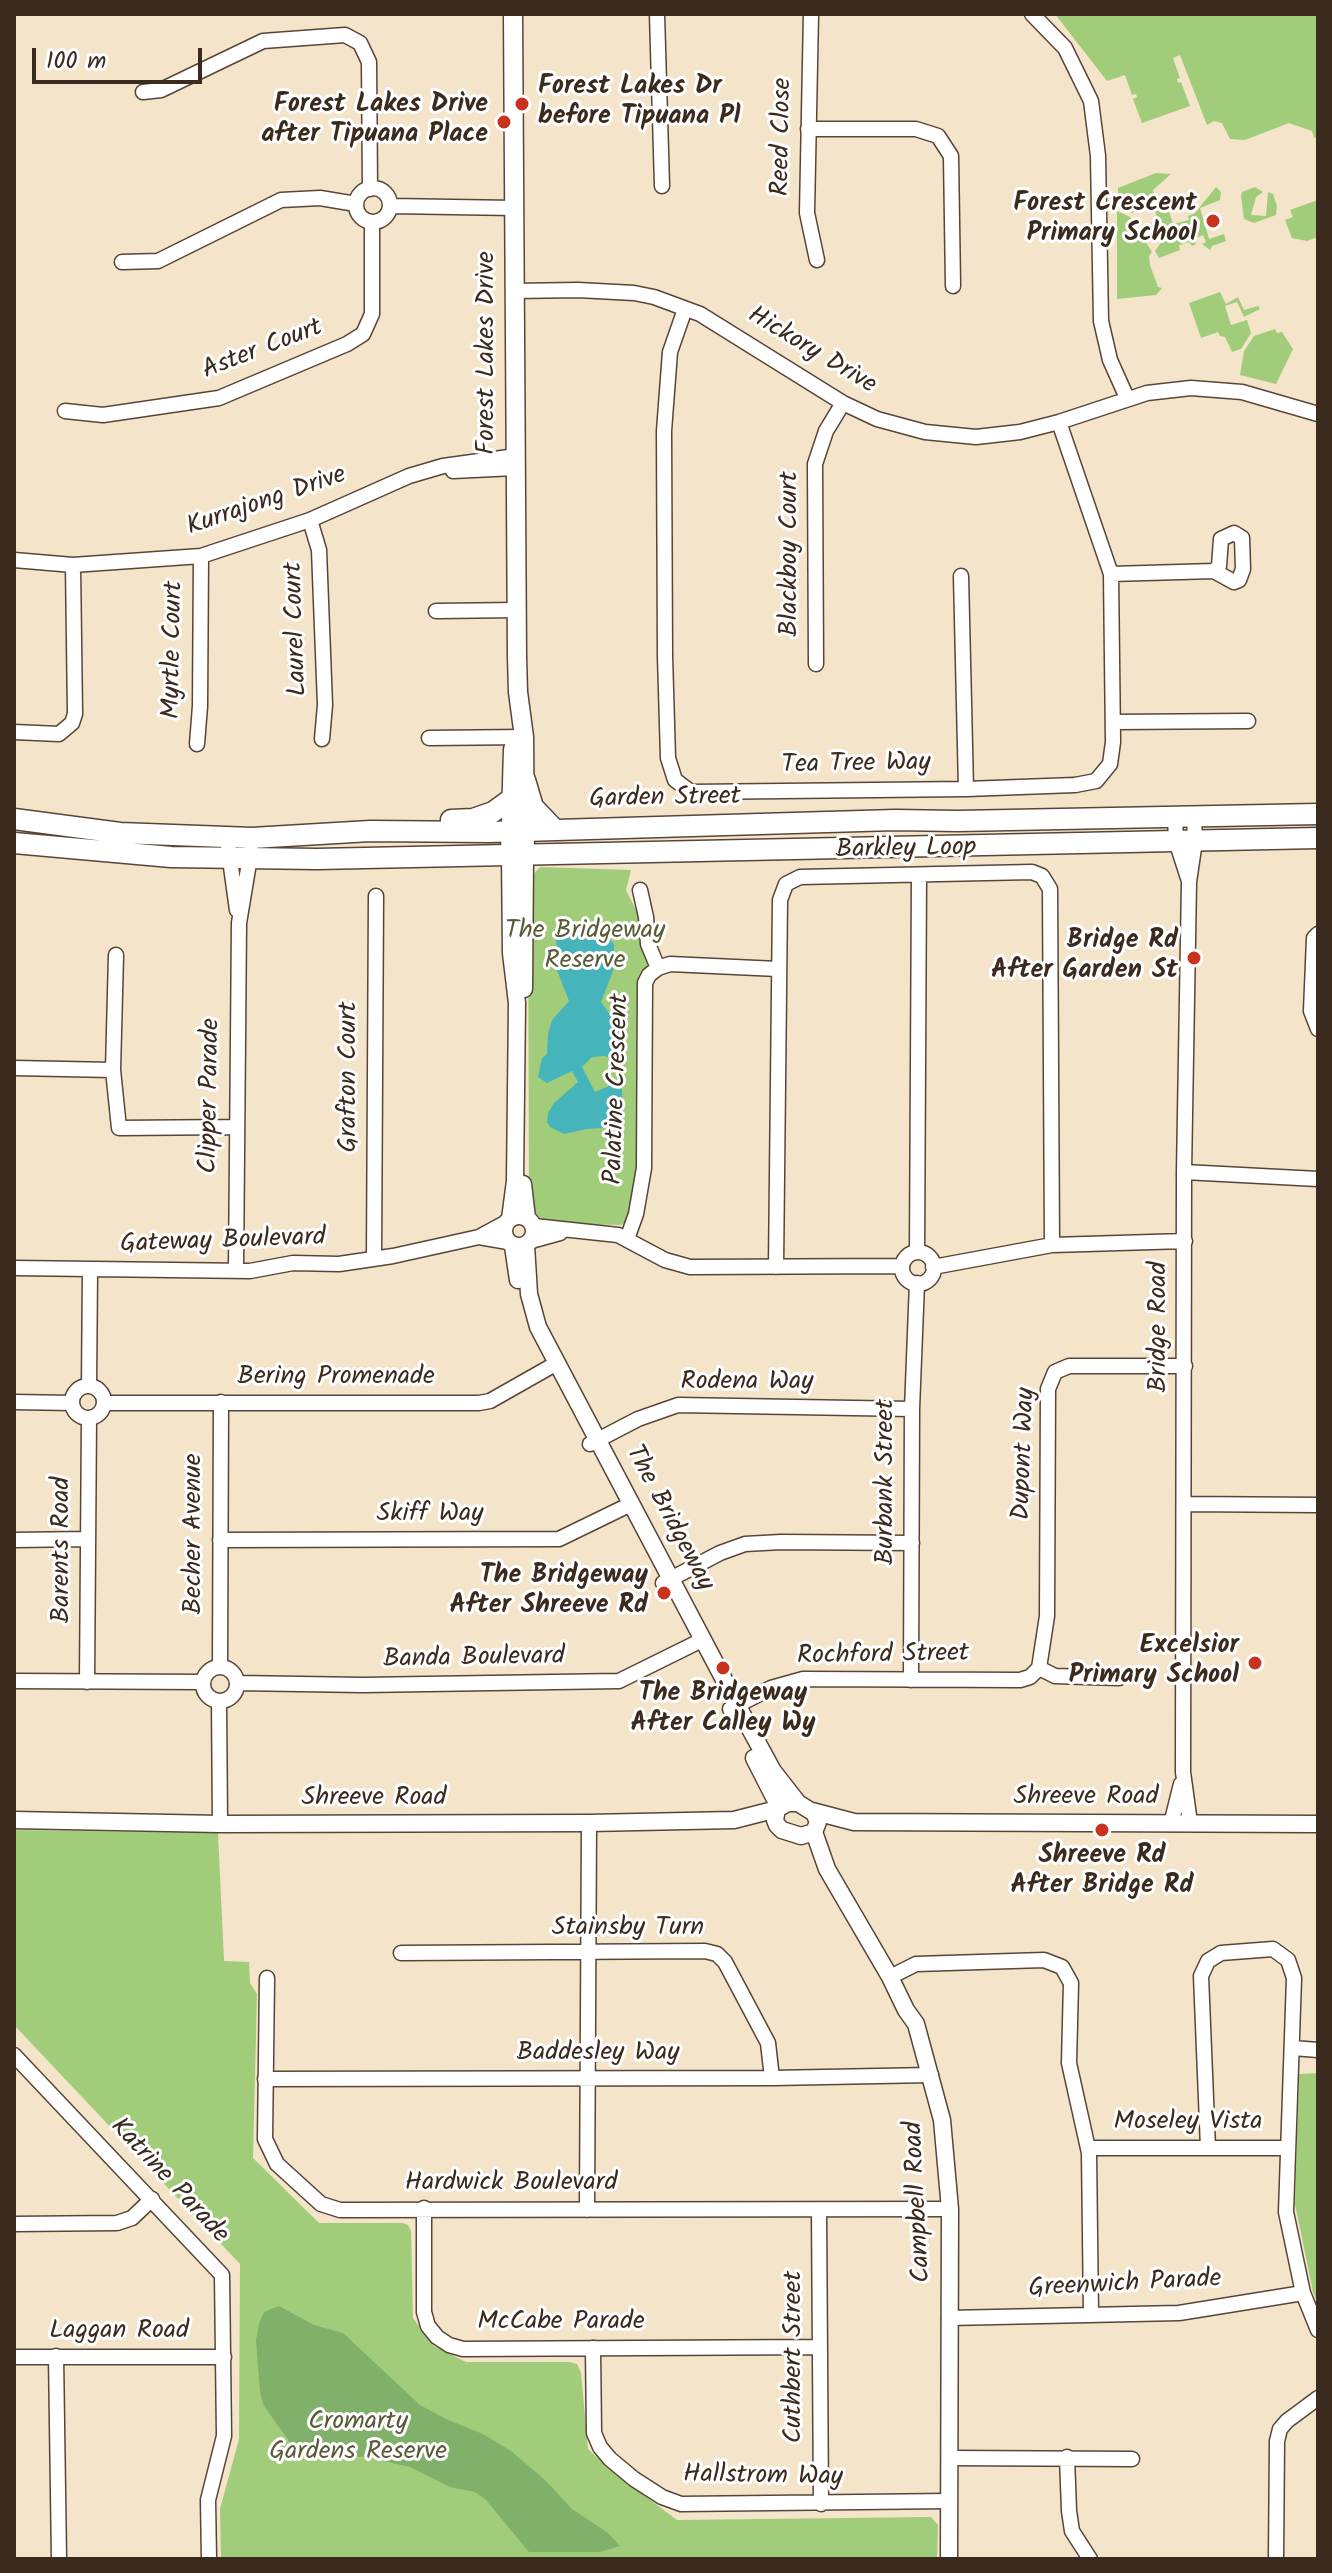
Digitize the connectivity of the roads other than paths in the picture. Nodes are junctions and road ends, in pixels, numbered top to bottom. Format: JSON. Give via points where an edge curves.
{"nodes":[{"id":1,"x":513,"y":14,"type":"edge"},
{"id":2,"x":657,"y":14,"type":"edge"},
{"id":3,"x":811,"y":14,"type":"edge"},
{"id":4,"x":1032,"y":14,"type":"edge"},
{"id":5,"x":143,"y":92,"type":"dead end"},
{"id":6,"x":808,"y":129,"type":"junction"},
{"id":7,"x":662,"y":186,"type":"dead end"},
{"id":8,"x":370,"y":189,"type":"junction"},
{"id":9,"x":356,"y":204,"type":"junction"},
{"id":10,"x":391,"y":206,"type":"junction"},
{"id":11,"x":514,"y":208,"type":"junction"},
{"id":12,"x":372,"y":223,"type":"junction"},
{"id":13,"x":817,"y":260,"type":"dead end"},
{"id":14,"x":122,"y":262,"type":"dead end"},
{"id":15,"x":953,"y":286,"type":"dead end"},
{"id":16,"x":514,"y":291,"type":"junction"},
{"id":17,"x":685,"y":309,"type":"junction"},
{"id":18,"x":1127,"y":398,"type":"junction"},
{"id":19,"x":843,"y":403,"type":"junction"},
{"id":20,"x":65,"y":411,"type":"dead end"},
{"id":21,"x":1318,"y":414,"type":"edge"},
{"id":22,"x":1059,"y":422,"type":"junction"},
{"id":23,"x":516,"y":462,"type":"junction"},
{"id":24,"x":310,"y":520,"type":"junction"},
{"id":25,"x":201,"y":556,"type":"junction"},
{"id":26,"x":14,"y":560,"type":"edge"},
{"id":27,"x":73,"y":565,"type":"junction"},
{"id":28,"x":1214,"y":571,"type":"dead end"},
{"id":29,"x":1111,"y":574,"type":"junction"},
{"id":30,"x":961,"y":576,"type":"dead end"},
{"id":31,"x":517,"y":610,"type":"junction"},
{"id":32,"x":436,"y":611,"type":"dead end"},
{"id":33,"x":816,"y":664,"type":"dead end"},
{"id":34,"x":1248,"y":721,"type":"dead end"},
{"id":35,"x":1113,"y":722,"type":"junction"},
{"id":36,"x":14,"y":732,"type":"edge"},
{"id":37,"x":519,"y":737,"type":"junction"},
{"id":38,"x":429,"y":738,"type":"dead end"},
{"id":39,"x":322,"y":739,"type":"dead end"},
{"id":40,"x":197,"y":744,"type":"dead end"},
{"id":41,"x":525,"y":780,"type":"junction"},
{"id":42,"x":966,"y":789,"type":"junction"},
{"id":43,"x":511,"y":799,"type":"junction"},
{"id":44,"x":1318,"y":814,"type":"edge"},
{"id":45,"x":1184,"y":817,"type":"junction"},
{"id":46,"x":14,"y":819,"type":"edge"},
{"id":47,"x":554,"y":829,"type":"junction"},
{"id":48,"x":517,"y":830,"type":"junction"},
{"id":49,"x":370,"y":831,"type":"junction"},
{"id":50,"x":1318,"y":838,"type":"edge"},
{"id":51,"x":1185,"y":841,"type":"junction"},
{"id":52,"x":14,"y":843,"type":"edge"},
{"id":53,"x":227,"y":848,"type":"junction"},
{"id":54,"x":251,"y":848,"type":"junction"},
{"id":55,"x":518,"y":854,"type":"junction"},
{"id":56,"x":919,"y":876,"type":"junction"},
{"id":57,"x":640,"y":890,"type":"dead end"},
{"id":58,"x":376,"y":896,"type":"dead end"},
{"id":59,"x":239,"y":923,"type":"junction"},
{"id":60,"x":1318,"y":934,"type":"edge"},
{"id":61,"x":116,"y":955,"type":"dead end"},
{"id":62,"x":658,"y":968,"type":"junction"},
{"id":63,"x":778,"y":969,"type":"junction"},
{"id":64,"x":1318,"y":1029,"type":"edge"},
{"id":65,"x":14,"y":1068,"type":"edge"},
{"id":66,"x":113,"y":1070,"type":"junction"},
{"id":67,"x":235,"y":1127,"type":"junction"},
{"id":68,"x":1184,"y":1172,"type":"junction"},
{"id":69,"x":1318,"y":1179,"type":"edge"},
{"id":70,"x":519,"y":1232,"type":"junction"},
{"id":71,"x":627,"y":1239,"type":"junction"},
{"id":72,"x":1185,"y":1241,"type":"junction"},
{"id":73,"x":1052,"y":1245,"type":"junction"},
{"id":74,"x":917,"y":1252,"type":"junction"},
{"id":75,"x":374,"y":1258,"type":"junction"},
{"id":76,"x":902,"y":1266,"type":"junction"},
{"id":77,"x":776,"y":1267,"type":"junction"},
{"id":78,"x":933,"y":1267,"type":"junction"},
{"id":79,"x":14,"y":1268,"type":"edge"},
{"id":80,"x":236,"y":1269,"type":"junction"},
{"id":81,"x":90,"y":1270,"type":"junction"},
{"id":82,"x":917,"y":1283,"type":"junction"},
{"id":83,"x":553,"y":1365,"type":"junction"},
{"id":84,"x":1185,"y":1366,"type":"junction"},
{"id":85,"x":89,"y":1386,"type":"junction"},
{"id":86,"x":14,"y":1402,"type":"edge"},
{"id":87,"x":221,"y":1402,"type":"junction"},
{"id":88,"x":72,"y":1403,"type":"junction"},
{"id":89,"x":104,"y":1403,"type":"junction"},
{"id":90,"x":912,"y":1409,"type":"junction"},
{"id":91,"x":89,"y":1418,"type":"junction"},
{"id":92,"x":594,"y":1442,"type":"junction"},
{"id":93,"x":1185,"y":1504,"type":"junction"},
{"id":94,"x":1318,"y":1505,"type":"edge"},
{"id":95,"x":627,"y":1506,"type":"junction"},
{"id":96,"x":88,"y":1539,"type":"junction"},
{"id":97,"x":14,"y":1540,"type":"edge"},
{"id":98,"x":220,"y":1540,"type":"junction"},
{"id":99,"x":912,"y":1543,"type":"junction"},
{"id":100,"x":667,"y":1581,"type":"junction"},
{"id":101,"x":698,"y":1642,"type":"junction"},
{"id":102,"x":220,"y":1666,"type":"junction"},
{"id":103,"x":1039,"y":1668,"type":"junction"},
{"id":104,"x":1119,"y":1678,"type":"dead end"},
{"id":105,"x":911,"y":1680,"type":"junction"},
{"id":106,"x":14,"y":1681,"type":"edge"},
{"id":107,"x":87,"y":1682,"type":"junction"},
{"id":108,"x":203,"y":1682,"type":"junction"},
{"id":109,"x":237,"y":1683,"type":"junction"},
{"id":110,"x":219,"y":1701,"type":"junction"},
{"id":111,"x":734,"y":1707,"type":"junction"},
{"id":112,"x":1183,"y":1772,"type":"junction"},
{"id":113,"x":782,"y":1819,"type":"junction"},
{"id":114,"x":811,"y":1819,"type":"junction"},
{"id":115,"x":14,"y":1820,"type":"edge"},
{"id":116,"x":589,"y":1823,"type":"junction"},
{"id":117,"x":1190,"y":1823,"type":"junction"},
{"id":118,"x":220,"y":1824,"type":"junction"},
{"id":119,"x":1171,"y":1824,"type":"junction"},
{"id":120,"x":1318,"y":1824,"type":"edge"},
{"id":121,"x":827,"y":1869,"type":"junction"},
{"id":122,"x":401,"y":1953,"type":"dead end"},
{"id":123,"x":588,"y":1953,"type":"junction"},
{"id":124,"x":890,"y":1977,"type":"junction"},
{"id":125,"x":267,"y":1978,"type":"dead end"},
{"id":126,"x":1293,"y":2048,"type":"junction"},
{"id":127,"x":1318,"y":2050,"type":"edge"},
{"id":128,"x":16,"y":2061,"type":"edge"},
{"id":129,"x":931,"y":2075,"type":"junction"},
{"id":130,"x":772,"y":2078,"type":"junction"},
{"id":131,"x":265,"y":2079,"type":"junction"},
{"id":132,"x":587,"y":2079,"type":"junction"},
{"id":133,"x":1088,"y":2148,"type":"junction"},
{"id":134,"x":1208,"y":2148,"type":"junction"},
{"id":135,"x":1288,"y":2148,"type":"junction"},
{"id":136,"x":152,"y":2199,"type":"junction"},
{"id":137,"x":424,"y":2208,"type":"junction"},
{"id":138,"x":950,"y":2209,"type":"junction"},
{"id":139,"x":587,"y":2210,"type":"junction"},
{"id":140,"x":819,"y":2210,"type":"junction"},
{"id":141,"x":14,"y":2224,"type":"edge"},
{"id":142,"x":1303,"y":2293,"type":"junction"},
{"id":143,"x":1091,"y":2315,"type":"junction"},
{"id":144,"x":949,"y":2318,"type":"junction"},
{"id":145,"x":1318,"y":2330,"type":"edge"},
{"id":146,"x":820,"y":2347,"type":"junction"},
{"id":147,"x":593,"y":2348,"type":"junction"},
{"id":148,"x":56,"y":2356,"type":"junction"},
{"id":149,"x":14,"y":2357,"type":"edge"},
{"id":150,"x":224,"y":2357,"type":"junction"},
{"id":151,"x":1318,"y":2398,"type":"edge"},
{"id":152,"x":1067,"y":2457,"type":"junction"},
{"id":153,"x":949,"y":2458,"type":"junction"},
{"id":154,"x":1132,"y":2459,"type":"dead end"},
{"id":155,"x":949,"y":2501,"type":"junction"},
{"id":156,"x":821,"y":2504,"type":"junction"},
{"id":157,"x":59,"y":2559,"type":"edge"},
{"id":158,"x":209,"y":2559,"type":"edge"},
{"id":159,"x":949,"y":2559,"type":"edge"},
{"id":160,"x":1090,"y":2559,"type":"edge"},
{"id":161,"x":1276,"y":2559,"type":"edge"}],
"edges":[{"from":1,"to":11,"type":"main road","name":"Forest Lakes Drive"},
{"from":2,"to":7,"type":"street"},
{"from":3,"to":6,"type":"street","name":"Reed Close"},
{"from":4,"to":18,"type":"street","via":[[1065,48],[1091,101],[1098,156],[1101,321]]},
{"from":5,"to":8,"type":"street","via":[[161,90],[263,41],[345,35],[360,43],[369,62]]},
{"from":6,"to":13,"type":"street","name":"Reed Close","via":[[807,213]]},
{"from":6,"to":15,"type":"street","via":[[916,129],[938,136],[951,156]]},
{"from":8,"to":9,"type":"street"},
{"from":8,"to":10,"type":"street","via":[[382,190]]},
{"from":9,"to":12,"type":"street","via":[[361,218]]},
{"from":9,"to":14,"type":"street","via":[[320,198],[281,200],[158,261]]},
{"from":10,"to":11,"type":"street"},
{"from":10,"to":12,"type":"street","via":[[386,217]]},
{"from":11,"to":16,"type":"main road","name":"Forest Lakes Drive"},
{"from":12,"to":20,"type":"street","name":"Aster Court","via":[[372,314],[363,334],[347,344],[219,398],[103,415]]},
{"from":16,"to":17,"type":"street","name":"Hickory Drive","via":[[634,293]]},
{"from":16,"to":23,"type":"main road","name":"Forest Lakes Drive"},
{"from":17,"to":19,"type":"street","name":"Hickory Drive"},
{"from":17,"to":42,"type":"street","name":"Tea Tree Way","via":[[670,352],[664,431],[668,758],[675,780],[691,792]]},
{"from":18,"to":21,"type":"street","name":"Hickory Drive","via":[[1191,388],[1242,392]]},
{"from":18,"to":22,"type":"street","name":"Hickory Drive"},
{"from":19,"to":22,"type":"street","name":"Hickory Drive","via":[[877,419],[937,434],[976,437]]},
{"from":19,"to":33,"type":"street","name":"Blackboy Court","via":[[815,464]]},
{"from":22,"to":29,"type":"street","name":"Tea Tree Way"},
{"from":23,"to":24,"type":"street","name":"Kurrajong Drive","via":[[443,466]]},
{"from":23,"to":31,"type":"main road","name":"Forest Lakes Drive"},
{"from":24,"to":25,"type":"street","name":"Kurrajong Drive"},
{"from":24,"to":39,"type":"street","name":"Laurel Court","via":[[319,550]]},
{"from":25,"to":27,"type":"street","name":"Kurrajong Drive"},
{"from":25,"to":40,"type":"street","name":"Myrtle Court"},
{"from":26,"to":27,"type":"street","name":"Kurrajong Drive"},
{"from":27,"to":36,"type":"street","via":[[72,723],[59,734]]},
{"from":28,"to":29,"type":"street"},
{"from":29,"to":35,"type":"street","name":"Tea Tree Way"},
{"from":30,"to":42,"type":"street"},
{"from":31,"to":32,"type":"street"},
{"from":31,"to":37,"type":"main road","name":"Forest Lakes Drive"},
{"from":34,"to":35,"type":"street"},
{"from":35,"to":42,"type":"street","name":"Tea Tree Way","via":[[1110,764],[1096,781]]},
{"from":37,"to":38,"type":"street"},
{"from":37,"to":41,"type":"main road","name":"Forest Lakes Drive"},
{"from":37,"to":43,"type":"main road","name":"Forest Lakes Drive"},
{"from":41,"to":47,"type":"main road","via":[[533,807]]},
{"from":41,"to":48,"type":"main road","name":"Forest Lakes Drive"},
{"from":43,"to":48,"type":"main road","name":"Forest Lakes Drive"},
{"from":43,"to":49,"type":"main road","via":[[473,819],[391,821]]},
{"from":44,"to":45,"type":"main road","name":"Garden Street"},
{"from":45,"to":47,"type":"main road","name":"Garden Street"},
{"from":45,"to":51,"type":"street","name":"Bridge Road"},
{"from":46,"to":53,"type":"main road","name":"Garden Street"},
{"from":47,"to":48,"type":"main road","name":"Garden Street"},
{"from":48,"to":49,"type":"main road","name":"Garden Street"},
{"from":48,"to":55,"type":"main road","name":"The Bridgeway"},
{"from":49,"to":54,"type":"main road","name":"Garden Street"},
{"from":50,"to":51,"type":"main road","name":"Garden Street"},
{"from":51,"to":55,"type":"main road","name":"Garden Street"},
{"from":51,"to":68,"type":"street","name":"Bridge Road","via":[[1189,882]]},
{"from":52,"to":53,"type":"main road","name":"Garden Street","via":[[171,857]]},
{"from":53,"to":54,"type":"main road","name":"Garden Street"},
{"from":53,"to":59,"type":"street","name":"Clipper Parade"},
{"from":54,"to":55,"type":"main road","name":"Garden Street","via":[[348,859]]},
{"from":54,"to":59,"type":"street","name":"Clipper Parade"},
{"from":55,"to":70,"type":"street","name":"The Bridgeway","via":[[511,953],[517,1003]]},
{"from":56,"to":63,"type":"street","name":"Barkley Loop","via":[[800,877],[786,884],[780,900]]},
{"from":56,"to":73,"type":"street","name":"Barkley Loop","via":[[1032,872],[1050,889]]},
{"from":56,"to":74,"type":"street"},
{"from":57,"to":62,"type":"street","via":[[648,944]]},
{"from":58,"to":75,"type":"street","name":"Grafton Court"},
{"from":59,"to":67,"type":"street","name":"Clipper Parade"},
{"from":60,"to":64,"type":"street","via":[[1311,1011]]},
{"from":61,"to":66,"type":"street"},
{"from":62,"to":63,"type":"street","name":"Palatine Crescent","via":[[670,964]]},
{"from":62,"to":71,"type":"street","name":"Palatine Crescent","via":[[645,983],[644,1168]]},
{"from":63,"to":77,"type":"street","name":"Barkley Loop"},
{"from":65,"to":66,"type":"street"},
{"from":66,"to":67,"type":"street","via":[[119,1128]]},
{"from":67,"to":80,"type":"street","name":"Clipper Parade"},
{"from":68,"to":69,"type":"street"},
{"from":68,"to":72,"type":"street","name":"Bridge Road"},
{"from":70,"to":71,"type":"street","via":[[601,1231]]},
{"from":70,"to":75,"type":"street","name":"Gateway Boulevard"},
{"from":70,"to":83,"type":"street","name":"The Bridgeway","via":[[534,1317]]},
{"from":71,"to":77,"type":"street","via":[[690,1267]]},
{"from":72,"to":73,"type":"street"},
{"from":72,"to":84,"type":"street","name":"Bridge Road"},
{"from":73,"to":78,"type":"street"},
{"from":74,"to":76,"type":"street","via":[[906,1256]]},
{"from":74,"to":78,"type":"street","via":[[928,1255]]},
{"from":75,"to":80,"type":"street","name":"Gateway Boulevard"},
{"from":76,"to":77,"type":"street"},
{"from":76,"to":82,"type":"street","via":[[907,1279]]},
{"from":78,"to":82,"type":"street","via":[[930,1278]]},
{"from":79,"to":81,"type":"street","name":"Gateway Boulevard"},
{"from":80,"to":81,"type":"street","name":"Gateway Boulevard"},
{"from":81,"to":85,"type":"street"},
{"from":82,"to":90,"type":"street","name":"Burbank Street"},
{"from":83,"to":87,"type":"street","name":"Bering Promenade","via":[[479,1403]]},
{"from":83,"to":92,"type":"street","name":"The Bridgeway"},
{"from":84,"to":93,"type":"street","name":"Bridge Road"},
{"from":84,"to":103,"type":"street","name":"Dupont Way","via":[[1069,1366],[1055,1372],[1048,1389],[1047,1616]]},
{"from":85,"to":88,"type":"street","via":[[76,1391]]},
{"from":85,"to":89,"type":"street","via":[[100,1391]]},
{"from":86,"to":88,"type":"street"},
{"from":87,"to":89,"type":"street","name":"Bering Promenade"},
{"from":87,"to":98,"type":"street","name":"Becher Avenue"},
{"from":88,"to":91,"type":"street","via":[[77,1414]]},
{"from":89,"to":91,"type":"street","via":[[98,1415]]},
{"from":90,"to":92,"type":"street","name":"Rodena Way","via":[[678,1405]]},
{"from":90,"to":99,"type":"street","name":"Burbank Street"},
{"from":91,"to":96,"type":"street","name":"Barents Road"},
{"from":92,"to":95,"type":"street","name":"The Bridgeway"},
{"from":93,"to":94,"type":"street"},
{"from":93,"to":112,"type":"street","name":"Bridge Road"},
{"from":95,"to":98,"type":"street","name":"Skiff Way","via":[[559,1539]]},
{"from":95,"to":100,"type":"street","name":"The Bridgeway"},
{"from":96,"to":97,"type":"street"},
{"from":96,"to":107,"type":"street","name":"Barents Road"},
{"from":98,"to":102,"type":"street","name":"Becher Avenue"},
{"from":99,"to":100,"type":"street","via":[[745,1544]]},
{"from":99,"to":105,"type":"street","name":"Burbank Street"},
{"from":100,"to":101,"type":"street","name":"The Bridgeway"},
{"from":101,"to":109,"type":"street","name":"Banda Boulevard","via":[[619,1681]]},
{"from":101,"to":111,"type":"street","name":"The Bridgeway"},
{"from":102,"to":108,"type":"street","via":[[208,1671]]},
{"from":102,"to":109,"type":"street","via":[[230,1670]]},
{"from":103,"to":104,"type":"street","via":[[1055,1676]]},
{"from":103,"to":105,"type":"street","name":"Rochford Street","via":[[1020,1680]]},
{"from":105,"to":111,"type":"street","name":"Rochford Street","via":[[803,1679],[779,1684]]},
{"from":106,"to":107,"type":"street"},
{"from":107,"to":108,"type":"street"},
{"from":108,"to":110,"type":"street","via":[[207,1695]]},
{"from":109,"to":110,"type":"street","via":[[232,1696]]},
{"from":110,"to":118,"type":"street"},
{"from":111,"to":113,"type":"street","name":"The Bridgeway"},
{"from":111,"to":114,"type":"street","name":"The Bridgeway","via":[[773,1771]]},
{"from":112,"to":117,"type":"street","name":"Bridge Road"},
{"from":112,"to":119,"type":"street","name":"Bridge Road"},
{"from":113,"to":114,"type":"street","name":"Shreeve Road","via":[[788,1803]]},
{"from":113,"to":114,"type":"street","name":"Shreeve Road","via":[[810,1836]]},
{"from":113,"to":116,"type":"street","name":"Shreeve Road"},
{"from":113,"to":121,"type":"street","name":"Campbell Road"},
{"from":114,"to":119,"type":"street","name":"Shreeve Road"},
{"from":114,"to":121,"type":"street","name":"Campbell Road"},
{"from":115,"to":118,"type":"street","name":"Shreeve Road"},
{"from":116,"to":118,"type":"street","name":"Shreeve Road"},
{"from":116,"to":123,"type":"street"},
{"from":117,"to":119,"type":"street","name":"Shreeve Road"},
{"from":117,"to":120,"type":"street","name":"Shreeve Road"},
{"from":121,"to":124,"type":"street","name":"Campbell Road"},
{"from":122,"to":123,"type":"street","name":"Stainsby Turn"},
{"from":123,"to":130,"type":"street","name":"Stainsby Turn","via":[[717,1954],[768,2043]]},
{"from":123,"to":132,"type":"street"},
{"from":124,"to":129,"type":"street","name":"Campbell Road","via":[[916,2024]]},
{"from":124,"to":133,"type":"street","via":[[916,1964],[1044,1960],[1062,1967],[1071,1983],[1069,2063]]},
{"from":125,"to":131,"type":"street","name":"Hardwick Boulevard"},
{"from":126,"to":127,"type":"street"},
{"from":126,"to":134,"type":"street","via":[[1294,1978],[1288,1960],[1273,1949],[1221,1953],[1208,1961],[1201,1976]]},
{"from":126,"to":135,"type":"street"},
{"from":128,"to":136,"type":"street","name":"Katrine Parade"},
{"from":129,"to":130,"type":"street","name":"Baddesley Way"},
{"from":129,"to":138,"type":"street","name":"Campbell Road","via":[[943,2130]]},
{"from":130,"to":132,"type":"street","name":"Baddesley Way"},
{"from":131,"to":132,"type":"street","name":"Baddesley Way"},
{"from":131,"to":137,"type":"street","name":"Hardwick Boulevard","via":[[269,2152],[310,2196],[340,2210]]},
{"from":132,"to":139,"type":"street"},
{"from":133,"to":134,"type":"street","name":"Moseley Vista"},
{"from":133,"to":143,"type":"street"},
{"from":134,"to":135,"type":"street","name":"Moseley Vista"},
{"from":135,"to":142,"type":"street","via":[[1286,2212]]},
{"from":136,"to":141,"type":"street","via":[[132,2218],[117,2223]]},
{"from":136,"to":150,"type":"street","name":"Katrine Parade","via":[[222,2275]]},
{"from":137,"to":139,"type":"street","name":"Hardwick Boulevard"},
{"from":137,"to":147,"type":"street","name":"McCabe Parade","via":[[424,2312],[437,2337],[463,2349]]},
{"from":138,"to":140,"type":"street","name":"Hardwick Boulevard"},
{"from":138,"to":144,"type":"street","name":"Campbell Road"},
{"from":139,"to":140,"type":"street","name":"Hardwick Boulevard"},
{"from":140,"to":146,"type":"street","name":"Cuthbert Street"},
{"from":142,"to":143,"type":"street","name":"Greenwich Parade","via":[[1179,2313]]},
{"from":142,"to":145,"type":"street"},
{"from":143,"to":144,"type":"street","name":"Greenwich Parade"},
{"from":144,"to":153,"type":"street","name":"Campbell Road"},
{"from":146,"to":147,"type":"street","name":"McCabe Parade"},
{"from":146,"to":156,"type":"street","name":"Cuthbert Street"},
{"from":147,"to":156,"type":"street","name":"Hallstrom Way","via":[[594,2433],[610,2459],[634,2479],[681,2504]]},
{"from":148,"to":149,"type":"street","name":"Laggan Road"},
{"from":148,"to":150,"type":"street","name":"Laggan Road"},
{"from":148,"to":157,"type":"street"},
{"from":150,"to":158,"type":"street","name":"Katrine Parade","via":[[224,2436],[208,2500]]},
{"from":151,"to":161,"type":"street","via":[[1280,2429]]},
{"from":152,"to":153,"type":"street"},
{"from":152,"to":154,"type":"street"},
{"from":152,"to":160,"type":"street","via":[[1072,2531]]},
{"from":153,"to":155,"type":"street","name":"Campbell Road"},
{"from":155,"to":156,"type":"street","name":"Hallstrom Way"},
{"from":155,"to":159,"type":"street","name":"Campbell Road"}]}
